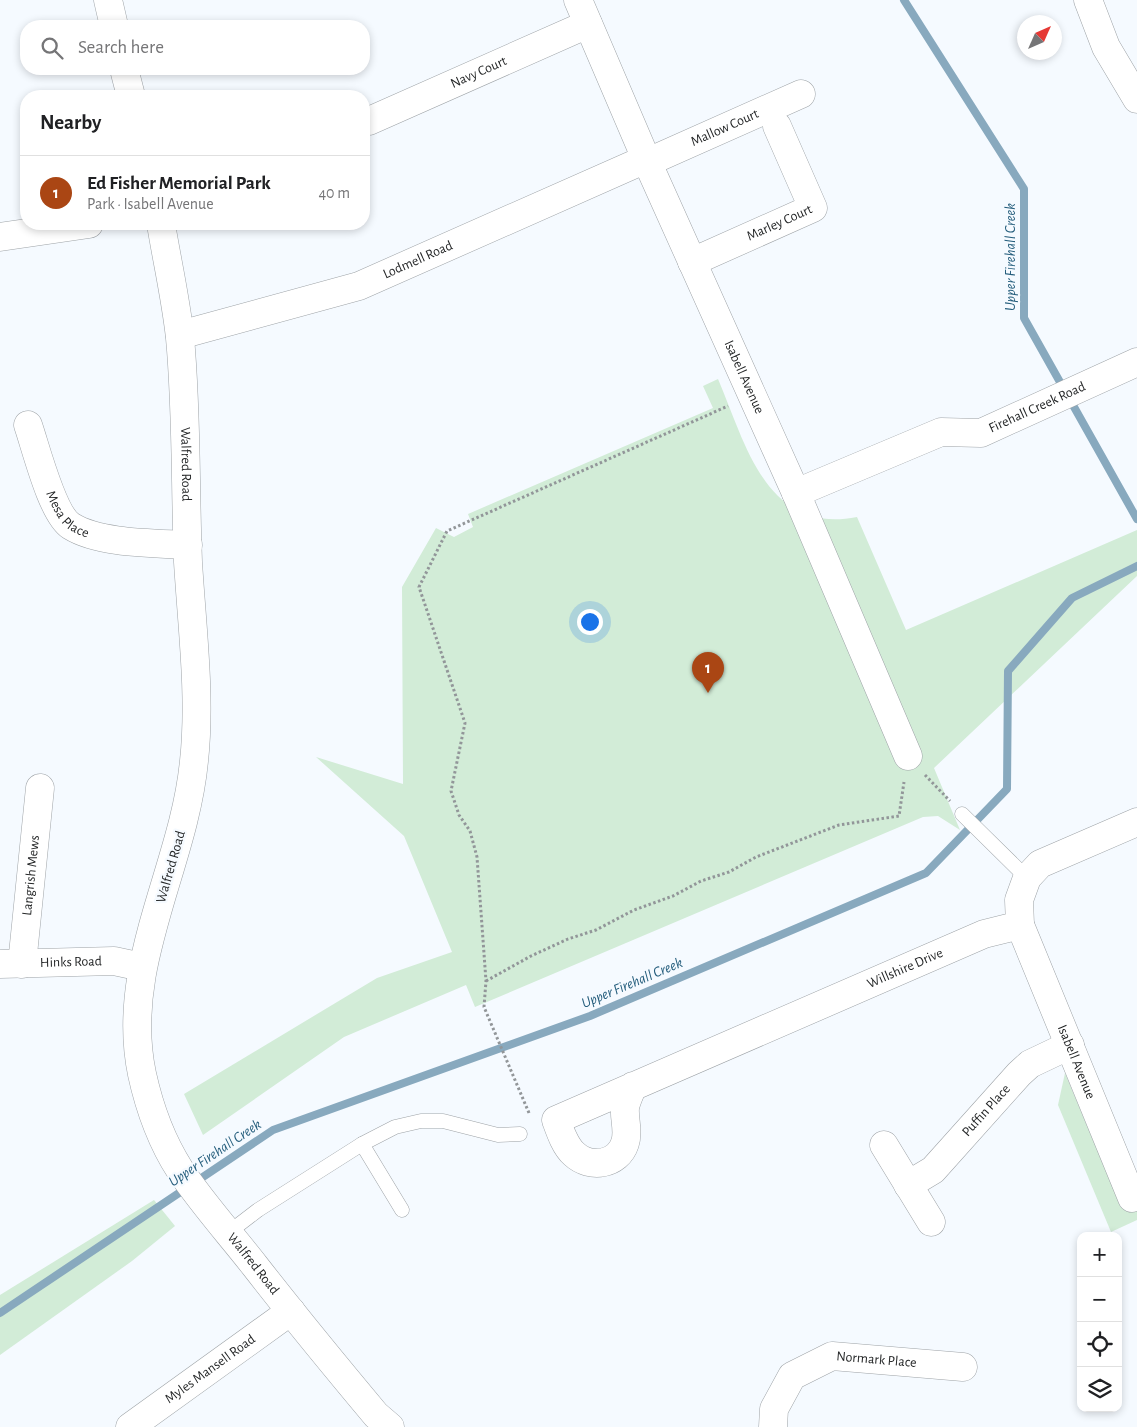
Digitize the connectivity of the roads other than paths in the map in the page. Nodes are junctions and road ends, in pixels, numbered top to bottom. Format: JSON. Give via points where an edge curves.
{"nodes":[{"id":1,"x":108,"y":0,"type":"edge"},
{"id":2,"x":1088,"y":0,"type":"edge"},
{"id":3,"x":583,"y":12,"type":"edge"},
{"id":4,"x":113,"y":20,"type":"edge"},
{"id":5,"x":126,"y":75,"type":"edge"},
{"id":6,"x":129,"y":90,"type":"edge"},
{"id":7,"x":801,"y":94,"type":"dead end"},
{"id":8,"x":1137,"y":99,"type":"edge"},
{"id":9,"x":370,"y":120,"type":"edge"},
{"id":10,"x":776,"y":126,"type":"dead end"},
{"id":11,"x":647,"y":161,"type":"junction"},
{"id":12,"x":48,"y":230,"type":"edge"},
{"id":13,"x":162,"y":230,"type":"edge"},
{"id":14,"x":0,"y":237,"type":"edge"},
{"id":15,"x":692,"y":262,"type":"junction"},
{"id":16,"x":180,"y":335,"type":"junction"},
{"id":17,"x":1137,"y":362,"type":"edge"},
{"id":18,"x":28,"y":425,"type":"dead end"},
{"id":19,"x":796,"y":493,"type":"junction"},
{"id":20,"x":188,"y":545,"type":"junction"},
{"id":21,"x":908,"y":756,"type":"road end"},
{"id":22,"x":40,"y":788,"type":"dead end"},
{"id":23,"x":962,"y":814,"type":"road end"},
{"id":24,"x":1137,"y":822,"type":"edge"},
{"id":25,"x":1027,"y":878,"type":"junction"},
{"id":26,"x":1020,"y":926,"type":"junction"},
{"id":27,"x":11,"y":964,"type":"edge"},
{"id":28,"x":142,"y":967,"type":"junction"},
{"id":29,"x":1070,"y":1045,"type":"junction"},
{"id":30,"x":633,"y":1086,"type":"dead end"},
{"id":31,"x":520,"y":1134,"type":"dead end"},
{"id":32,"x":362,"y":1144,"type":"junction"},
{"id":33,"x":884,"y":1145,"type":"dead end"},
{"id":34,"x":908,"y":1185,"type":"junction"},
{"id":35,"x":1132,"y":1198,"type":"dead end"},
{"id":36,"x":402,"y":1210,"type":"dead end"},
{"id":37,"x":931,"y":1222,"type":"dead end"},
{"id":38,"x":228,"y":1233,"type":"junction"},
{"id":39,"x":291,"y":1312,"type":"junction"},
{"id":40,"x":962,"y":1367,"type":"dead end"},
{"id":41,"x":130,"y":1427,"type":"edge"},
{"id":42,"x":390,"y":1427,"type":"edge"},
{"id":43,"x":773,"y":1427,"type":"edge"}],
"edges":[{"from":1,"to":4,"type":"street"},
{"from":2,"to":8,"type":"street","via":[[1106,47]]},
{"from":3,"to":9,"type":"street","name":"Navy Court"},
{"from":3,"to":11,"type":"street","name":"Isabell Avenue"},
{"from":5,"to":6,"type":"street"},
{"from":7,"to":11,"type":"street","name":"Mallow Court"},
{"from":10,"to":15,"type":"street","name":"Marley Court","via":[[813,208]]},
{"from":11,"to":15,"type":"street","name":"Isabell Avenue"},
{"from":11,"to":16,"type":"street","name":"Lodmell Road","via":[[359,286]]},
{"from":12,"to":14,"type":"street"},
{"from":13,"to":16,"type":"street","name":"Walfred Road"},
{"from":15,"to":19,"type":"street","name":"Isabell Avenue"},
{"from":16,"to":20,"type":"street","name":"Walfred Road"},
{"from":17,"to":19,"type":"street","name":"Firehall Creek Road","via":[[981,433],[941,432]]},
{"from":18,"to":20,"type":"street","name":"Mesa Place","via":[[54,502],[70,525],[95,536]]},
{"from":19,"to":21,"type":"street","name":"Isabell Avenue"},
{"from":20,"to":28,"type":"street","name":"Walfred Road","via":[[195,703],[193,775],[187,810]]},
{"from":22,"to":27,"type":"street","name":"Langrish Mews"},
{"from":23,"to":25,"type":"lane"},
{"from":24,"to":25,"type":"street","via":[[1040,864]]},
{"from":25,"to":26,"type":"street","via":[[1019,900]]},
{"from":26,"to":29,"type":"street","name":"Isabell Avenue"},
{"from":26,"to":30,"type":"street","name":"Willshire Drive","via":[[984,934]]},
{"from":27,"to":28,"type":"street","name":"Hinks Road","via":[[114,961]]},
{"from":28,"to":38,"type":"street","name":"Walfred Road","via":[[136,1010],[142,1076],[161,1134],[179,1169]]},
{"from":29,"to":34,"type":"street","name":"Puffin Place","via":[[1030,1064],[933,1170]]},
{"from":29,"to":35,"type":"street","name":"Isabell Avenue"},
{"from":31,"to":32,"type":"lane","via":[[498,1136],[443,1121],[422,1121],[395,1127]]},
{"from":32,"to":36,"type":"lane"},
{"from":32,"to":38,"type":"lane","via":[[258,1210]]},
{"from":33,"to":34,"type":"street"},
{"from":34,"to":37,"type":"street"},
{"from":38,"to":39,"type":"street","name":"Walfred Road"},
{"from":39,"to":41,"type":"street","name":"Myles Mansell Road"},
{"from":39,"to":42,"type":"street","name":"Walfred Road","via":[[376,1415]]},
{"from":40,"to":43,"type":"street","name":"Normark Place","via":[[832,1356],[792,1376],[774,1409]]}]}
